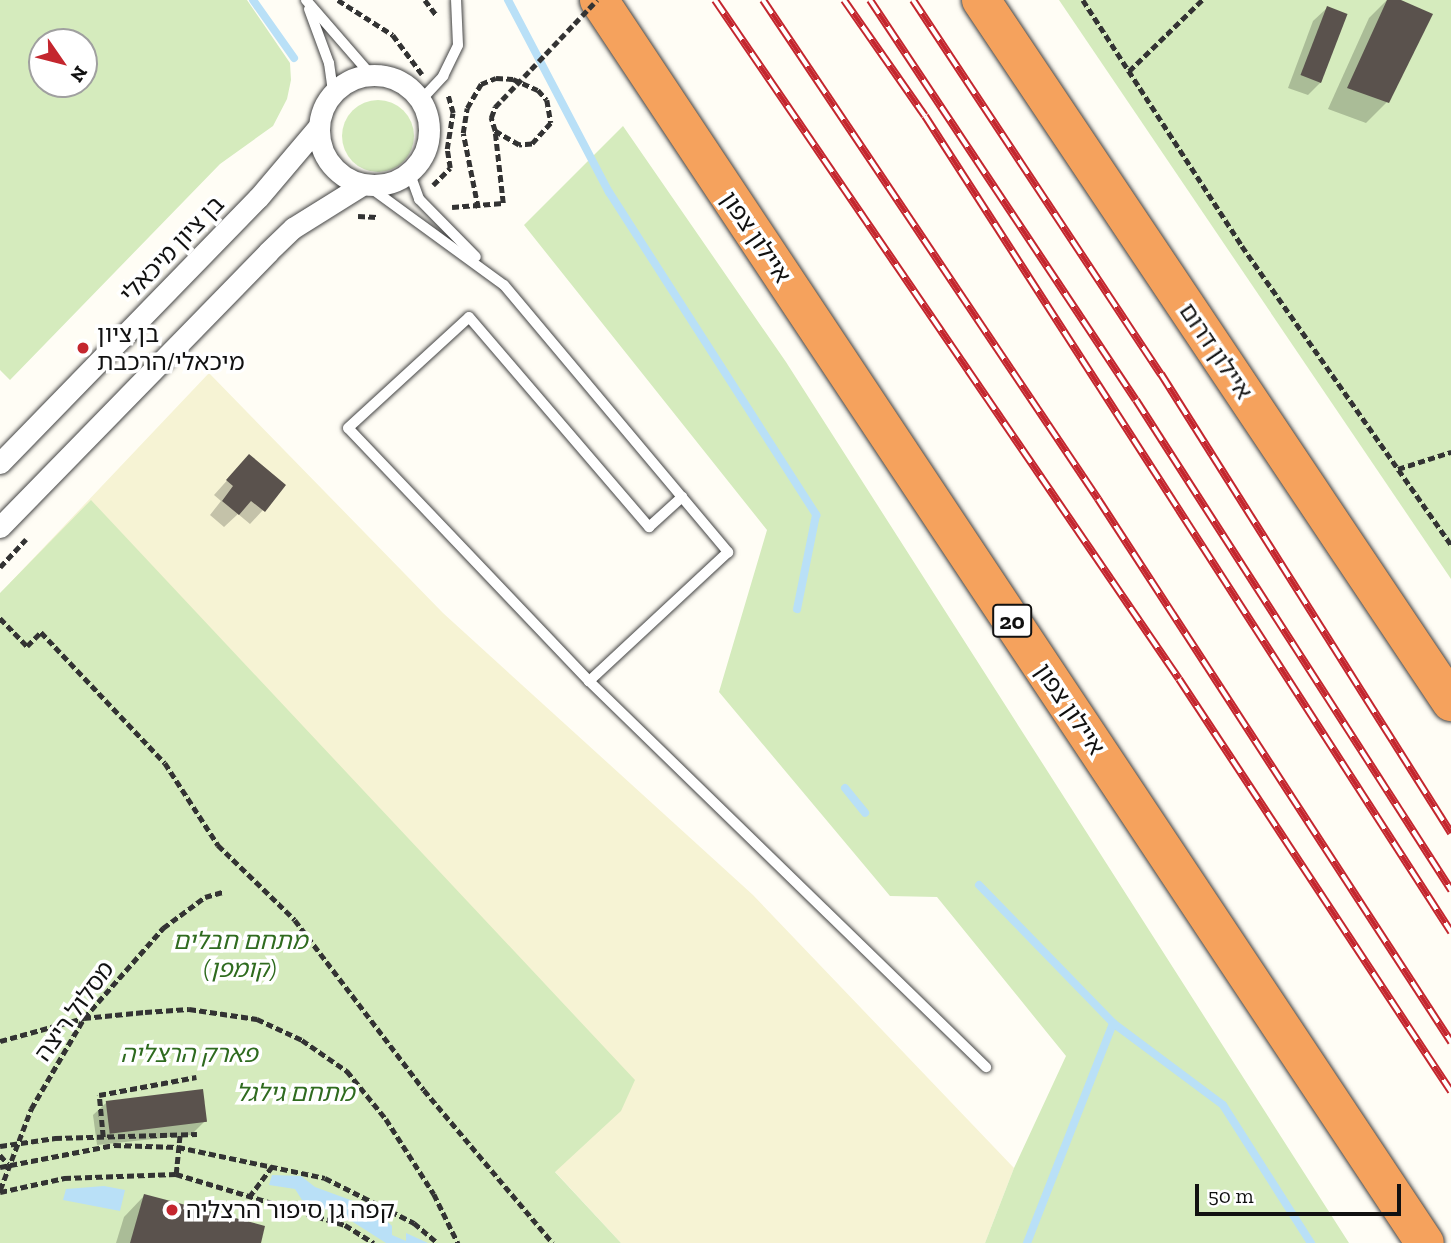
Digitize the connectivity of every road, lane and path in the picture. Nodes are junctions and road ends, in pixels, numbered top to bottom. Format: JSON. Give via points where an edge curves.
{"nodes":[{"id":1,"x":306,"y":0,"type":"edge"},
{"id":2,"x":456,"y":0,"type":"edge"},
{"id":3,"x":598,"y":0,"type":"edge"},
{"id":4,"x":981,"y":0,"type":"edge"},
{"id":5,"x":1083,"y":0,"type":"edge"},
{"id":6,"x":1202,"y":0,"type":"edge"},
{"id":7,"x":1129,"y":71,"type":"junction"},
{"id":8,"x":371,"y":75,"type":"junction"},
{"id":9,"x":333,"y":93,"type":"junction"},
{"id":10,"x":421,"y":100,"type":"junction"},
{"id":11,"x":319,"y":126,"type":"junction"},
{"id":12,"x":495,"y":131,"type":"junction"},
{"id":13,"x":410,"y":174,"type":"junction"},
{"id":14,"x":365,"y":185,"type":"junction"},
{"id":15,"x":347,"y":219,"type":"dead end"},
{"id":16,"x":384,"y":220,"type":"dead end"},
{"id":17,"x":495,"y":277,"type":"junction"},
{"id":18,"x":1451,"y":452,"type":"edge"},
{"id":19,"x":0,"y":463,"type":"edge"},
{"id":20,"x":1398,"y":469,"type":"junction"},
{"id":21,"x":682,"y":497,"type":"junction"},
{"id":22,"x":0,"y":527,"type":"edge"},
{"id":23,"x":28,"y":537,"type":"dead end"},
{"id":24,"x":1451,"y":545,"type":"edge"},
{"id":25,"x":0,"y":567,"type":"edge"},
{"id":26,"x":0,"y":618,"type":"edge"},
{"id":27,"x":589,"y":681,"type":"junction"},
{"id":28,"x":1451,"y":702,"type":"edge"},
{"id":29,"x":223,"y":892,"type":"dead end"},
{"id":30,"x":84,"y":1018,"type":"junction"},
{"id":31,"x":0,"y":1041,"type":"edge"},
{"id":32,"x":986,"y":1067,"type":"dead end"},
{"id":33,"x":196,"y":1077,"type":"dead end"},
{"id":34,"x":180,"y":1133,"type":"junction"},
{"id":35,"x":197,"y":1134,"type":"dead end"},
{"id":36,"x":103,"y":1137,"type":"junction"},
{"id":37,"x":16,"y":1143,"type":"junction"},
{"id":38,"x":0,"y":1146,"type":"edge"},
{"id":39,"x":178,"y":1147,"type":"junction"},
{"id":40,"x":0,"y":1155,"type":"edge"},
{"id":41,"x":9,"y":1165,"type":"junction"},
{"id":42,"x":272,"y":1166,"type":"junction"},
{"id":43,"x":0,"y":1167,"type":"edge"},
{"id":44,"x":176,"y":1174,"type":"junction"},
{"id":45,"x":0,"y":1191,"type":"edge"},
{"id":46,"x":249,"y":1197,"type":"junction"},
{"id":47,"x":374,"y":1243,"type":"edge"},
{"id":48,"x":438,"y":1243,"type":"edge"},
{"id":49,"x":458,"y":1243,"type":"edge"},
{"id":50,"x":554,"y":1243,"type":"edge"},
{"id":51,"x":1425,"y":1243,"type":"edge"}],
"edges":[{"from":1,"to":8,"type":"lane"},
{"from":1,"to":9,"type":"lane","via":[[329,63]]},
{"from":2,"to":10,"type":"lane","via":[[458,46],[452,63]]},
{"from":3,"to":12,"type":"path","bridge":true,"via":[[495,107],[491,118]]},
{"from":3,"to":51,"type":"highway","name":"איילון צפון","number":"20"},
{"from":4,"to":28,"type":"highway","name":"איילון דרום"},
{"from":5,"to":7,"type":"path"},
{"from":6,"to":7,"type":"path"},
{"from":7,"to":20,"type":"path","via":[[1242,246]]},
{"from":8,"to":9,"type":"street","via":[[357,77]]},
{"from":8,"to":10,"type":"street","via":[[400,81]]},
{"from":9,"to":11,"type":"street"},
{"from":10,"to":13,"type":"street","via":[[430,129],[428,145]]},
{"from":11,"to":14,"type":"street","via":[[320,142],[331,164]]},
{"from":11,"to":19,"type":"street","name":"בן ציון מיכאלי","via":[[258,198]]},
{"from":12,"to":12,"type":"path","bridge":true,"via":[[503,203],[478,208],[463,133],[467,108],[481,84],[496,78],[528,84],[547,100],[551,123],[532,144],[519,145]]},
{"from":13,"to":14,"type":"street","via":[[394,183]]},
{"from":13,"to":17,"type":"lane","via":[[419,200]]},
{"from":14,"to":17,"type":"lane"},
{"from":14,"to":22,"type":"street","via":[[293,228]]},
{"from":15,"to":16,"type":"path","via":[[374,216]]},
{"from":17,"to":21,"type":"lane"},
{"from":18,"to":20,"type":"path"},
{"from":20,"to":24,"type":"path"},
{"from":21,"to":27,"type":"lane","via":[[728,552]]},
{"from":21,"to":27,"type":"lane","via":[[649,527],[469,317],[348,428]]},
{"from":23,"to":25,"type":"path"},
{"from":26,"to":50,"type":"path","via":[[27,646],[41,632],[165,763],[218,845],[295,920],[424,1090]]},
{"from":27,"to":32,"type":"lane"},
{"from":29,"to":30,"type":"path","name":"מסלול ריצה","via":[[205,897],[163,928]]},
{"from":30,"to":31,"type":"path"},
{"from":30,"to":37,"type":"path","name":"מסלול ריצה","via":[[48,1075]]},
{"from":30,"to":49,"type":"path","via":[[189,1009],[257,1019],[302,1040],[347,1071],[363,1090],[434,1194]]},
{"from":33,"to":36,"type":"path","via":[[99,1095]]},
{"from":34,"to":35,"type":"path"},
{"from":34,"to":36,"type":"path"},
{"from":34,"to":39,"type":"path"},
{"from":36,"to":37,"type":"path"},
{"from":37,"to":38,"type":"path"},
{"from":37,"to":41,"type":"path","name":"מסלול ריצה"},
{"from":39,"to":41,"type":"path","via":[[114,1145]]},
{"from":39,"to":42,"type":"path"},
{"from":39,"to":44,"type":"path"},
{"from":40,"to":41,"type":"path"},
{"from":41,"to":43,"type":"path"},
{"from":41,"to":45,"type":"path","name":"מסלול ריצה"},
{"from":42,"to":46,"type":"path"},
{"from":42,"to":48,"type":"path","via":[[337,1183],[414,1223]]},
{"from":44,"to":45,"type":"path","via":[[64,1178]]},
{"from":44,"to":46,"type":"path"},
{"from":46,"to":47,"type":"path","via":[[345,1226]]}]}
